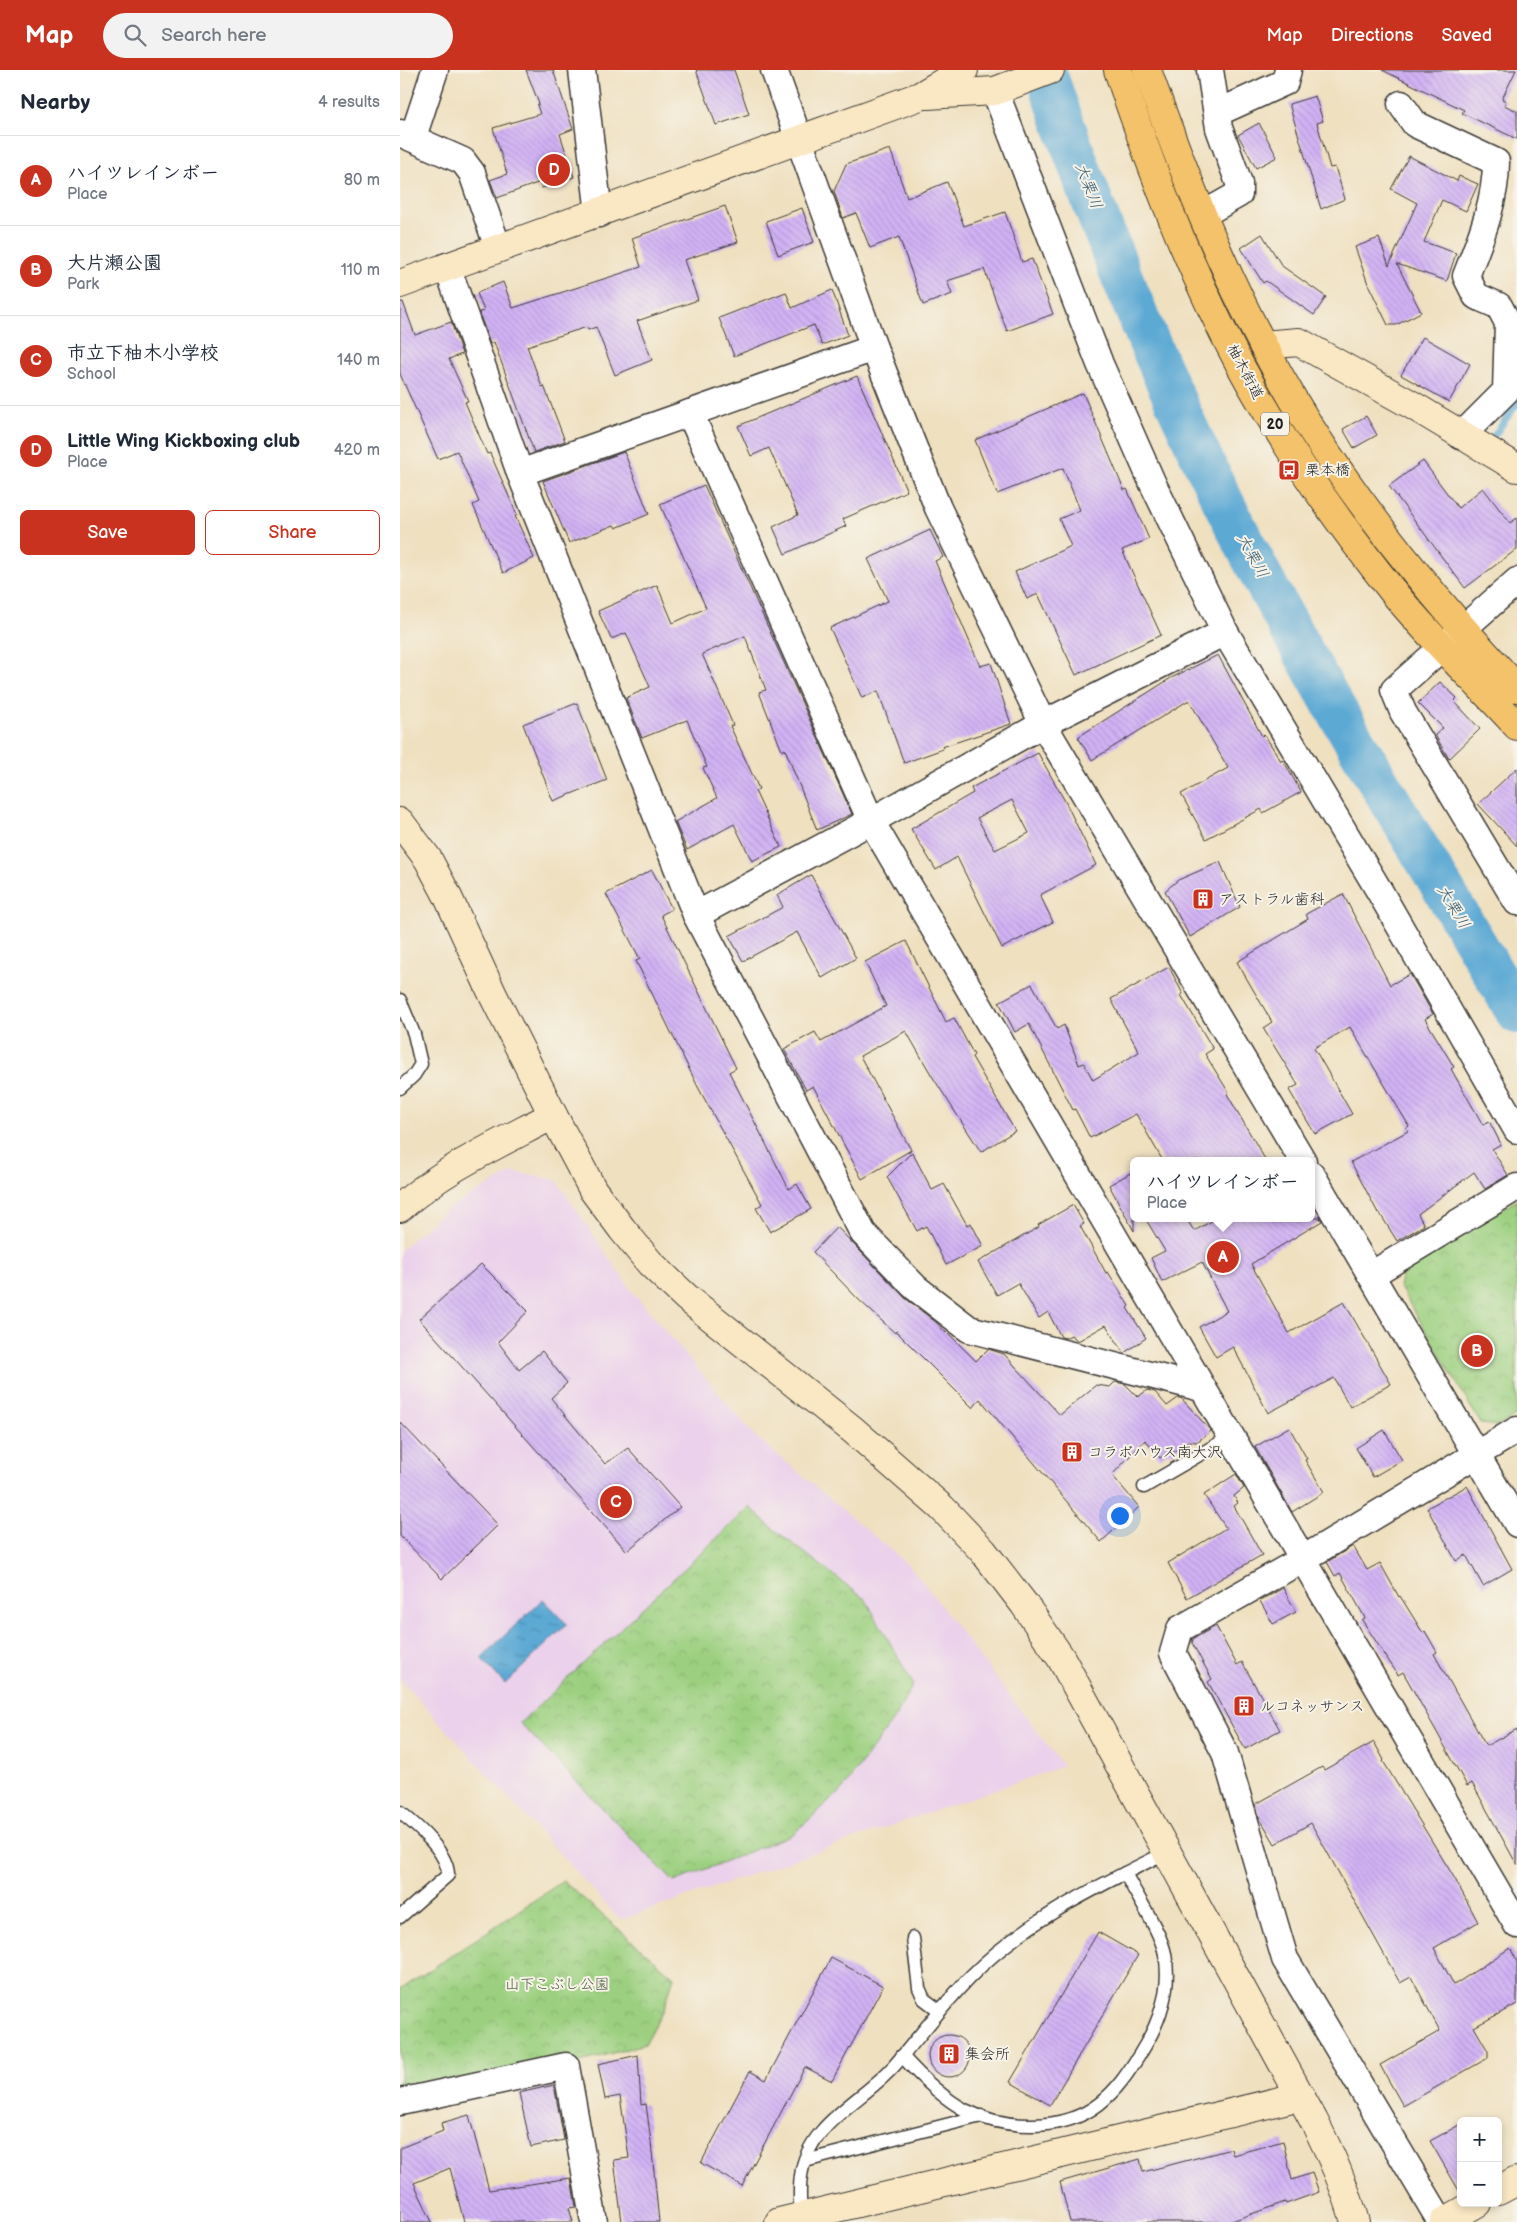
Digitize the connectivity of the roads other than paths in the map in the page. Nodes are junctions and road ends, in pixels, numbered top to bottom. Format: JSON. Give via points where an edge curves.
{"nodes":[{"id":1,"x":435,"y":70,"type":"edge"},
{"id":2,"x":582,"y":70,"type":"edge"},
{"id":3,"x":774,"y":70,"type":"edge"},
{"id":4,"x":964,"y":70,"type":"edge"},
{"id":5,"x":1050,"y":70,"type":"edge"},
{"id":6,"x":1118,"y":70,"type":"edge"},
{"id":7,"x":1147,"y":70,"type":"edge"},
{"id":8,"x":1210,"y":70,"type":"edge"},
{"id":9,"x":1288,"y":70,"type":"edge"},
{"id":10,"x":1006,"y":86,"type":"junction"},
{"id":11,"x":920,"y":96,"type":"junction"},
{"id":12,"x":1401,"y":104,"type":"dead end"},
{"id":13,"x":1216,"y":113,"type":"junction"},
{"id":14,"x":407,"y":135,"type":"edge"},
{"id":15,"x":800,"y":141,"type":"junction"},
{"id":16,"x":599,"y":214,"type":"junction"},
{"id":17,"x":1202,"y":216,"type":"junction"},
{"id":18,"x":498,"y":248,"type":"junction"},
{"id":19,"x":447,"y":266,"type":"junction"},
{"id":20,"x":400,"y":284,"type":"edge"},
{"id":21,"x":1263,"y":345,"type":"junction"},
{"id":22,"x":874,"y":348,"type":"junction"},
{"id":23,"x":690,"y":413,"type":"junction"},
{"id":24,"x":1461,"y":436,"type":"junction"},
{"id":25,"x":1517,"y":468,"type":"edge"},
{"id":26,"x":520,"y":473,"type":"junction"},
{"id":27,"x":1517,"y":581,"type":"edge"},
{"id":28,"x":1226,"y":632,"type":"junction"},
{"id":29,"x":1452,"y":638,"type":"junction"},
{"id":30,"x":1517,"y":688,"type":"edge"},
{"id":31,"x":1043,"y":724,"type":"junction"},
{"id":32,"x":1517,"y":726,"type":"edge"},
{"id":33,"x":871,"y":821,"type":"junction"},
{"id":34,"x":400,"y":822,"type":"edge"},
{"id":35,"x":1517,"y":902,"type":"edge"},
{"id":36,"x":696,"y":915,"type":"junction"},
{"id":37,"x":400,"y":1000,"type":"edge"},
{"id":38,"x":400,"y":1088,"type":"edge"},
{"id":39,"x":553,"y":1116,"type":"junction"},
{"id":40,"x":1517,"y":1130,"type":"edge"},
{"id":41,"x":1301,"y":1157,"type":"edge"},
{"id":42,"x":1315,"y":1180,"type":"edge"},
{"id":43,"x":1517,"y":1187,"type":"edge"},
{"id":44,"x":400,"y":1208,"type":"edge"},
{"id":45,"x":1372,"y":1275,"type":"junction"},
{"id":46,"x":1201,"y":1388,"type":"junction"},
{"id":47,"x":1517,"y":1430,"type":"edge"},
{"id":48,"x":1230,"y":1437,"type":"junction"},
{"id":49,"x":1475,"y":1455,"type":"junction"},
{"id":50,"x":1144,"y":1487,"type":"dead end"},
{"id":51,"x":1517,"y":1524,"type":"edge"},
{"id":52,"x":1303,"y":1559,"type":"junction"},
{"id":53,"x":400,"y":1812,"type":"edge"},
{"id":54,"x":1167,"y":1852,"type":"junction"},
{"id":55,"x":1125,"y":1873,"type":"junction"},
{"id":56,"x":400,"y":1916,"type":"edge"},
{"id":57,"x":1517,"y":1925,"type":"edge"},
{"id":58,"x":913,"y":1938,"type":"dead end"},
{"id":59,"x":940,"y":2011,"type":"junction"},
{"id":60,"x":902,"y":2056,"type":"junction"},
{"id":61,"x":1301,"y":2096,"type":"junction"},
{"id":62,"x":400,"y":2102,"type":"edge"},
{"id":63,"x":981,"y":2116,"type":"junction"},
{"id":64,"x":805,"y":2161,"type":"junction"},
{"id":65,"x":1517,"y":2181,"type":"edge"},
{"id":66,"x":1502,"y":2189,"type":"edge"},
{"id":67,"x":1470,"y":2207,"type":"edge"},
{"id":68,"x":800,"y":2219,"type":"edge"},
{"id":69,"x":594,"y":2222,"type":"edge"},
{"id":70,"x":1355,"y":2222,"type":"edge"},
{"id":71,"x":1443,"y":2222,"type":"edge"}],
"edges":[{"from":1,"to":14,"type":"street"},
{"from":2,"to":16,"type":"street"},
{"from":3,"to":15,"type":"street"},
{"from":4,"to":11,"type":"street"},
{"from":5,"to":10,"type":"street"},
{"from":6,"to":29,"type":"main road","name":"柚木街道","number":"20","via":[[1169,214],[1250,382],[1320,492],[1394,592]]},
{"from":7,"to":17,"type":"main road","name":"柚木街道","number":"20"},
{"from":8,"to":13,"type":"street"},
{"from":9,"to":13,"type":"street","via":[[1285,82]]},
{"from":10,"to":11,"type":"street"},
{"from":10,"to":28,"type":"street","via":[[1100,364],[1153,484]]},
{"from":11,"to":15,"type":"street"},
{"from":12,"to":24,"type":"street","via":[[1415,124],[1496,162],[1496,180],[1482,236],[1466,276],[1476,296],[1499,306],[1508,324],[1506,391]]},
{"from":13,"to":17,"type":"street","via":[[1240,183],[1240,194]]},
{"from":14,"to":18,"type":"street","via":[[463,161],[472,173]]},
{"from":15,"to":16,"type":"street"},
{"from":15,"to":22,"type":"street"},
{"from":16,"to":18,"type":"street"},
{"from":17,"to":21,"type":"main road","name":"柚木街道","number":"20"},
{"from":18,"to":19,"type":"street"},
{"from":19,"to":20,"type":"street"},
{"from":19,"to":26,"type":"street"},
{"from":21,"to":24,"type":"street","via":[[1299,342]]},
{"from":21,"to":29,"type":"main road","name":"柚木街道","number":"20","via":[[1310,427]]},
{"from":22,"to":23,"type":"street"},
{"from":22,"to":31,"type":"street","via":[[938,508]]},
{"from":23,"to":26,"type":"street"},
{"from":23,"to":33,"type":"street"},
{"from":24,"to":25,"type":"street"},
{"from":26,"to":36,"type":"street"},
{"from":27,"to":29,"type":"street"},
{"from":28,"to":31,"type":"street"},
{"from":28,"to":40,"type":"street"},
{"from":29,"to":30,"type":"main road","name":"柚木街道","number":"20"},
{"from":29,"to":32,"type":"main road","name":"柚木街道","number":"20"},
{"from":29,"to":35,"type":"street","via":[[1394,690],[1403,712]]},
{"from":31,"to":33,"type":"street"},
{"from":31,"to":41,"type":"street"},
{"from":33,"to":36,"type":"street"},
{"from":33,"to":46,"type":"street"},
{"from":34,"to":39,"type":"street","via":[[428,859],[447,895]]},
{"from":36,"to":46,"type":"street","via":[[863,1233],[916,1288],[969,1329]]},
{"from":37,"to":38,"type":"lane","via":[[414,1034],[421,1064]]},
{"from":39,"to":44,"type":"street","via":[[461,1165]]},
{"from":39,"to":54,"type":"street","via":[[593,1190],[650,1263],[687,1298],[898,1468],[983,1551],[1061,1658]]},
{"from":42,"to":45,"type":"street"},
{"from":43,"to":45,"type":"street"},
{"from":45,"to":49,"type":"street"},
{"from":46,"to":48,"type":"street"},
{"from":47,"to":49,"type":"street"},
{"from":48,"to":50,"type":"lane"},
{"from":48,"to":52,"type":"street"},
{"from":49,"to":51,"type":"street"},
{"from":49,"to":52,"type":"street"},
{"from":52,"to":57,"type":"street"},
{"from":52,"to":71,"type":"street","via":[[1180,1629],[1172,1653],[1225,1753],[1285,1959]]},
{"from":53,"to":56,"type":"lane","via":[[426,1836],[448,1866],[448,1875]]},
{"from":54,"to":55,"type":"lane"},
{"from":54,"to":61,"type":"street"},
{"from":55,"to":59,"type":"lane","via":[[1032,1925],[971,1976]]},
{"from":55,"to":63,"type":"lane","via":[[1157,1932],[1165,1953],[1168,1980],[1155,2026],[1143,2049],[1123,2081],[1109,2096],[1073,2118],[1035,2125]]},
{"from":58,"to":59,"type":"lane","via":[[919,1988],[924,1999]]},
{"from":59,"to":60,"type":"lane"},
{"from":60,"to":63,"type":"lane","via":[[946,2098]]},
{"from":60,"to":64,"type":"lane","via":[[875,2084],[826,2124]]},
{"from":61,"to":68,"type":"street"},
{"from":61,"to":70,"type":"street","via":[[1334,2158]]},
{"from":62,"to":69,"type":"street","via":[[566,2066]]},
{"from":63,"to":64,"type":"lane"},
{"from":64,"to":68,"type":"lane","via":[[801,2175]]},
{"from":65,"to":66,"type":"street"},
{"from":67,"to":71,"type":"street"}]}
